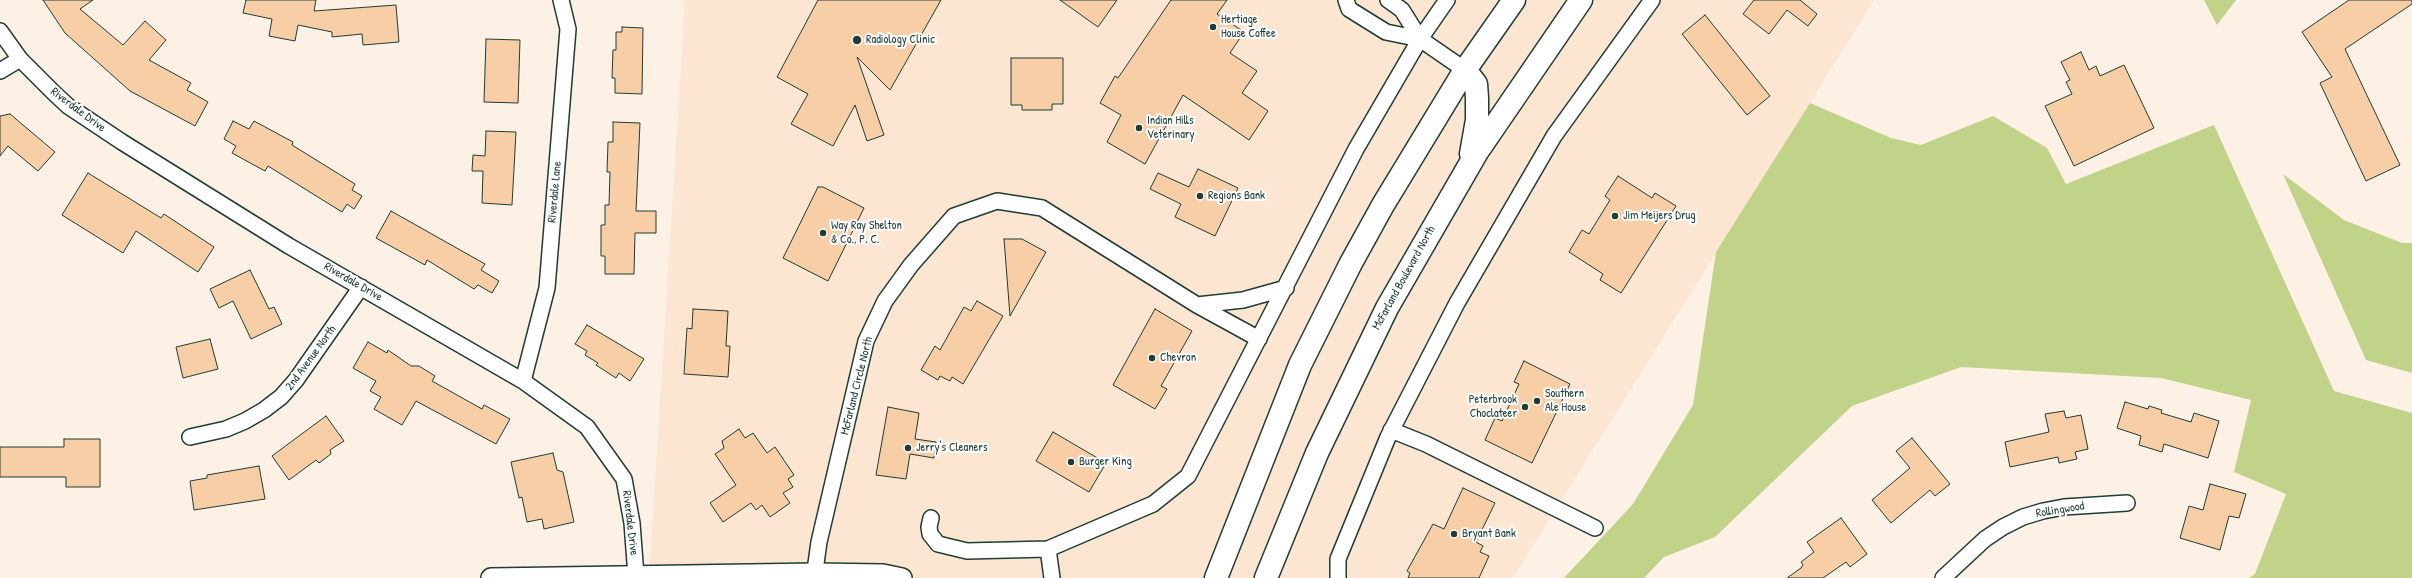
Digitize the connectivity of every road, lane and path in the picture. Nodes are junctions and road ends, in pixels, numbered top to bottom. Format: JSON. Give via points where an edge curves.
{"nodes":[{"id":1,"x":562,"y":0,"type":"edge"},
{"id":2,"x":1346,"y":0,"type":"edge"},
{"id":3,"x":1388,"y":0,"type":"edge"},
{"id":4,"x":1446,"y":0,"type":"edge"},
{"id":5,"x":1514,"y":0,"type":"edge"},
{"id":6,"x":1581,"y":0,"type":"edge"},
{"id":7,"x":1652,"y":0,"type":"edge"},
{"id":8,"x":0,"y":31,"type":"edge"},
{"id":9,"x":1420,"y":39,"type":"junction"},
{"id":10,"x":20,"y":59,"type":"junction"},
{"id":11,"x":1466,"y":70,"type":"junction"},
{"id":12,"x":0,"y":71,"type":"edge"},
{"id":13,"x":1469,"y":165,"type":"junction"},
{"id":14,"x":361,"y":287,"type":"junction"},
{"id":15,"x":1286,"y":288,"type":"junction"},
{"id":16,"x":1197,"y":305,"type":"junction"},
{"id":17,"x":1260,"y":339,"type":"junction"},
{"id":18,"x":523,"y":381,"type":"junction"},
{"id":19,"x":1391,"y":430,"type":"junction"},
{"id":20,"x":190,"y":437,"type":"dead end"},
{"id":21,"x":2127,"y":503,"type":"dead end"},
{"id":22,"x":931,"y":518,"type":"dead end"},
{"id":23,"x":1595,"y":528,"type":"dead end"},
{"id":24,"x":1048,"y":550,"type":"junction"},
{"id":25,"x":636,"y":576,"type":"junction"},
{"id":26,"x":814,"y":576,"type":"edge"},
{"id":27,"x":492,"y":578,"type":"edge"},
{"id":28,"x":902,"y":578,"type":"edge"},
{"id":29,"x":1052,"y":578,"type":"edge"},
{"id":30,"x":1216,"y":578,"type":"edge"},
{"id":31,"x":1266,"y":578,"type":"edge"},
{"id":32,"x":1338,"y":578,"type":"edge"},
{"id":33,"x":1943,"y":578,"type":"edge"}],
"edges":[{"from":1,"to":18,"type":"street","name":"Riverdale Lane","via":[[568,29],[547,288]]},
{"from":2,"to":9,"type":"street","via":[[1349,9],[1386,32]]},
{"from":3,"to":9,"type":"street","via":[[1402,10]]},
{"from":4,"to":9,"type":"street"},
{"from":5,"to":11,"type":"highway"},
{"from":6,"to":13,"type":"highway","name":"McFarland Boulevard North","via":[[1510,101]]},
{"from":7,"to":19,"type":"street","via":[[1554,136],[1457,303]]},
{"from":8,"to":10,"type":"street","name":"Riverdale Drive"},
{"from":9,"to":11,"type":"street"},
{"from":9,"to":15,"type":"street","via":[[1356,149]]},
{"from":10,"to":12,"type":"street"},
{"from":10,"to":14,"type":"street","name":"Riverdale Drive","via":[[68,106],[289,246]]},
{"from":11,"to":13,"type":"highway","via":[[1476,84],[1477,98],[1477,120]]},
{"from":11,"to":30,"type":"highway","via":[[1383,204],[1300,365]]},
{"from":13,"to":31,"type":"highway","name":"McFarland Boulevard North","via":[[1422,244],[1363,356],[1317,453]]},
{"from":14,"to":18,"type":"street","name":"Riverdale Drive"},
{"from":14,"to":20,"type":"street","name":"2nd Avenue North","via":[[296,380],[281,397],[250,418],[226,429]]},
{"from":15,"to":16,"type":"street","via":[[1243,300]]},
{"from":15,"to":17,"type":"street"},
{"from":16,"to":17,"type":"street","name":"McFarland Circle North"},
{"from":16,"to":26,"type":"street","name":"McFarland Circle North","via":[[1042,208],[997,201],[954,216],[911,265],[885,301],[866,341],[819,542]]},
{"from":17,"to":24,"type":"street","via":[[1188,476],[1153,504]]},
{"from":18,"to":25,"type":"street","name":"Riverdale Drive","via":[[587,428],[624,479],[632,523]]},
{"from":19,"to":23,"type":"street","via":[[1426,444]]},
{"from":19,"to":32,"type":"street","via":[[1338,559]]},
{"from":21,"to":33,"type":"street","name":"Rollingwood","via":[[2064,507],[2023,517],[1985,540]]},
{"from":22,"to":24,"type":"street","via":[[930,534],[938,544],[967,551]]},
{"from":24,"to":29,"type":"street"},
{"from":25,"to":26,"type":"street"},
{"from":25,"to":27,"type":"street"},
{"from":26,"to":28,"type":"street","via":[[883,574]]}]}
